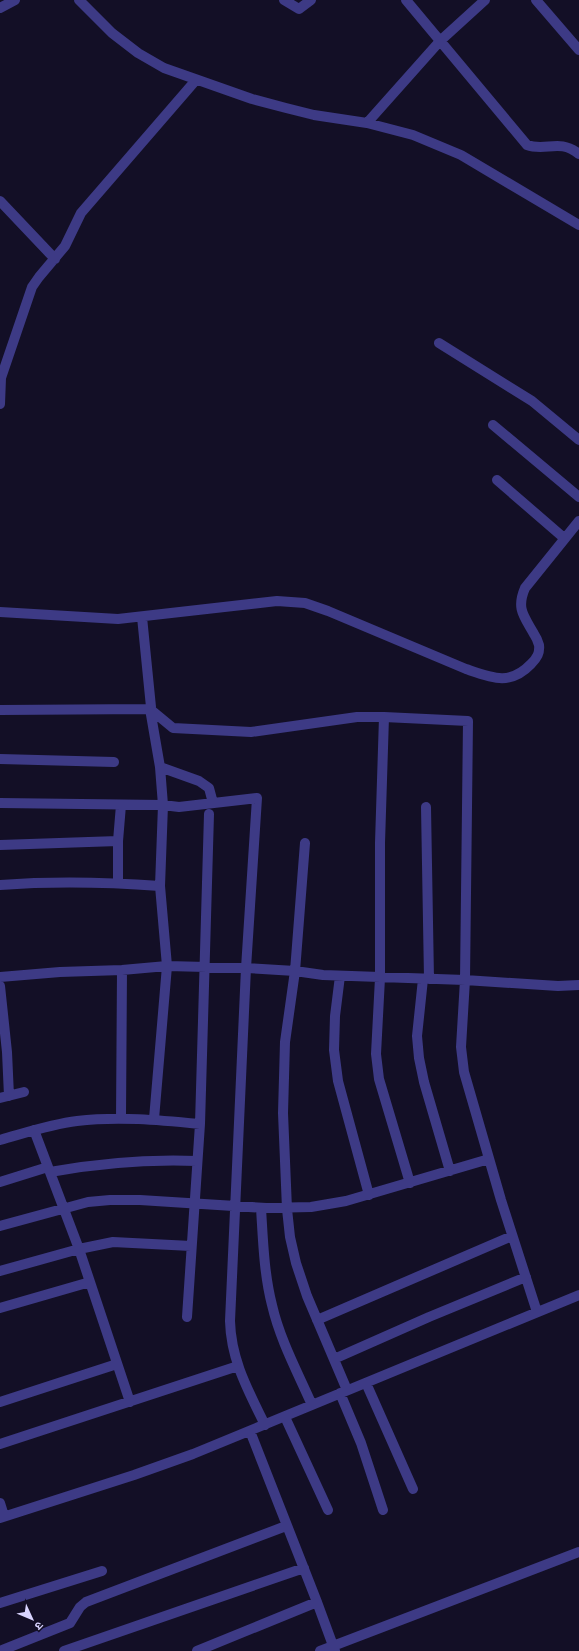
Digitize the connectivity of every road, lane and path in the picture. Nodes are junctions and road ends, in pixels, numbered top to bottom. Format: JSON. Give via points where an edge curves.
{"nodes":[{"id":1,"x":15,"y":0,"type":"edge"},
{"id":2,"x":79,"y":0,"type":"edge"},
{"id":3,"x":284,"y":0,"type":"edge"},
{"id":4,"x":310,"y":0,"type":"edge"},
{"id":5,"x":406,"y":0,"type":"edge"},
{"id":6,"x":485,"y":0,"type":"edge"},
{"id":7,"x":536,"y":0,"type":"edge"},
{"id":8,"x":0,"y":8,"type":"edge"},
{"id":9,"x":440,"y":41,"type":"junction"},
{"id":10,"x":579,"y":50,"type":"edge"},
{"id":11,"x":196,"y":80,"type":"junction"},
{"id":12,"x":367,"y":123,"type":"junction"},
{"id":13,"x":579,"y":154,"type":"edge"},
{"id":14,"x":0,"y":201,"type":"edge"},
{"id":15,"x":579,"y":225,"type":"edge"},
{"id":16,"x":55,"y":258,"type":"junction"},
{"id":17,"x":439,"y":343,"type":"dead end"},
{"id":18,"x":0,"y":404,"type":"edge"},
{"id":19,"x":493,"y":425,"type":"dead end"},
{"id":20,"x":579,"y":440,"type":"edge"},
{"id":21,"x":497,"y":480,"type":"dead end"},
{"id":22,"x":579,"y":497,"type":"edge"},
{"id":23,"x":579,"y":521,"type":"edge"},
{"id":24,"x":564,"y":538,"type":"junction"},
{"id":25,"x":0,"y":612,"type":"edge"},
{"id":26,"x":142,"y":617,"type":"junction"},
{"id":27,"x":150,"y":709,"type":"junction"},
{"id":28,"x":0,"y":710,"type":"edge"},
{"id":29,"x":384,"y":717,"type":"junction"},
{"id":30,"x":0,"y":759,"type":"edge"},
{"id":31,"x":114,"y":762,"type":"dead end"},
{"id":32,"x":160,"y":767,"type":"junction"},
{"id":33,"x":213,"y":802,"type":"junction"},
{"id":34,"x":0,"y":803,"type":"edge"},
{"id":35,"x":163,"y":804,"type":"junction"},
{"id":36,"x":121,"y":805,"type":"junction"},
{"id":37,"x":426,"y":807,"type":"dead end"},
{"id":38,"x":209,"y":814,"type":"dead end"},
{"id":39,"x":118,"y":841,"type":"junction"},
{"id":40,"x":305,"y":843,"type":"dead end"},
{"id":41,"x":0,"y":844,"type":"edge"},
{"id":42,"x":118,"y":883,"type":"junction"},
{"id":43,"x":0,"y":884,"type":"edge"},
{"id":44,"x":160,"y":886,"type":"junction"},
{"id":45,"x":167,"y":966,"type":"junction"},
{"id":46,"x":204,"y":968,"type":"junction"},
{"id":47,"x":246,"y":968,"type":"junction"},
{"id":48,"x":122,"y":970,"type":"junction"},
{"id":49,"x":294,"y":971,"type":"junction"},
{"id":50,"x":340,"y":976,"type":"junction"},
{"id":51,"x":0,"y":977,"type":"edge"},
{"id":52,"x":380,"y":978,"type":"junction"},
{"id":53,"x":426,"y":979,"type":"junction"},
{"id":54,"x":465,"y":980,"type":"junction"},
{"id":55,"x":579,"y":985,"type":"edge"},
{"id":56,"x":0,"y":986,"type":"edge"},
{"id":57,"x":24,"y":1092,"type":"dead end"},
{"id":58,"x":5,"y":1097,"type":"edge"},
{"id":59,"x":121,"y":1118,"type":"junction"},
{"id":60,"x":154,"y":1119,"type":"junction"},
{"id":61,"x":200,"y":1124,"type":"junction"},
{"id":62,"x":34,"y":1130,"type":"junction"},
{"id":63,"x":0,"y":1140,"type":"edge"},
{"id":64,"x":489,"y":1159,"type":"junction"},
{"id":65,"x":197,"y":1161,"type":"junction"},
{"id":66,"x":49,"y":1170,"type":"junction"},
{"id":67,"x":450,"y":1170,"type":"junction"},
{"id":68,"x":0,"y":1182,"type":"edge"},
{"id":69,"x":410,"y":1183,"type":"junction"},
{"id":70,"x":369,"y":1195,"type":"junction"},
{"id":71,"x":194,"y":1204,"type":"junction"},
{"id":72,"x":235,"y":1206,"type":"junction"},
{"id":73,"x":63,"y":1208,"type":"junction"},
{"id":74,"x":261,"y":1208,"type":"junction"},
{"id":75,"x":287,"y":1208,"type":"junction"},
{"id":76,"x":0,"y":1226,"type":"edge"},
{"id":77,"x":512,"y":1236,"type":"junction"},
{"id":78,"x":191,"y":1246,"type":"junction"},
{"id":79,"x":79,"y":1249,"type":"junction"},
{"id":80,"x":0,"y":1271,"type":"edge"},
{"id":81,"x":526,"y":1277,"type":"junction"},
{"id":82,"x":90,"y":1282,"type":"junction"},
{"id":83,"x":578,"y":1297,"type":"edge"},
{"id":84,"x":0,"y":1308,"type":"edge"},
{"id":85,"x":537,"y":1312,"type":"junction"},
{"id":86,"x":187,"y":1317,"type":"dead end"},
{"id":87,"x":317,"y":1320,"type":"junction"},
{"id":88,"x":334,"y":1359,"type":"junction"},
{"id":89,"x":117,"y":1364,"type":"junction"},
{"id":90,"x":238,"y":1366,"type":"junction"},
{"id":91,"x":366,"y":1382,"type":"junction"},
{"id":92,"x":344,"y":1392,"type":"junction"},
{"id":93,"x":0,"y":1402,"type":"edge"},
{"id":94,"x":130,"y":1402,"type":"junction"},
{"id":95,"x":312,"y":1405,"type":"junction"},
{"id":96,"x":285,"y":1417,"type":"junction"},
{"id":97,"x":265,"y":1425,"type":"junction"},
{"id":98,"x":250,"y":1432,"type":"junction"},
{"id":99,"x":0,"y":1444,"type":"edge"},
{"id":100,"x":413,"y":1489,"type":"dead end"},
{"id":101,"x":0,"y":1503,"type":"edge"},
{"id":102,"x":328,"y":1510,"type":"dead end"},
{"id":103,"x":383,"y":1510,"type":"dead end"},
{"id":104,"x":2,"y":1517,"type":"edge"},
{"id":105,"x":286,"y":1526,"type":"junction"},
{"id":106,"x":579,"y":1552,"type":"edge"},
{"id":107,"x":304,"y":1568,"type":"junction"},
{"id":108,"x":102,"y":1571,"type":"dead end"},
{"id":109,"x":0,"y":1602,"type":"edge"},
{"id":110,"x":317,"y":1602,"type":"junction"},
{"id":111,"x":334,"y":1649,"type":"edge"},
{"id":112,"x":0,"y":1651,"type":"edge"},
{"id":113,"x":64,"y":1651,"type":"edge"},
{"id":114,"x":197,"y":1651,"type":"edge"},
{"id":115,"x":320,"y":1651,"type":"edge"}],
"edges":[{"from":1,"to":8,"type":"street"},
{"from":2,"to":11,"type":"street","via":[[112,33],[138,53],[164,68]]},
{"from":3,"to":4,"type":"street","via":[[299,9]]},
{"from":5,"to":9,"type":"street"},
{"from":6,"to":9,"type":"street"},
{"from":7,"to":10,"type":"street"},
{"from":9,"to":12,"type":"street"},
{"from":9,"to":13,"type":"street","via":[[528,145],[535,148],[565,146]]},
{"from":11,"to":12,"type":"street","via":[[286,108]]},
{"from":11,"to":16,"type":"street","via":[[81,213],[65,246]]},
{"from":12,"to":15,"type":"street","via":[[413,135],[461,155]]},
{"from":14,"to":16,"type":"street"},
{"from":16,"to":18,"type":"street","via":[[32,288],[1,378]]},
{"from":17,"to":20,"type":"street","via":[[532,401]]},
{"from":19,"to":22,"type":"street"},
{"from":21,"to":24,"type":"street"},
{"from":23,"to":24,"type":"street"},
{"from":24,"to":26,"type":"street","via":[[525,588],[520,599],[520,608],[539,643],[539,653],[523,672],[502,679],[466,669],[305,603],[277,601]]},
{"from":25,"to":26,"type":"street","via":[[118,619]]},
{"from":26,"to":27,"type":"street"},
{"from":27,"to":28,"type":"street"},
{"from":27,"to":29,"type":"street","via":[[173,728],[251,732],[357,717]]},
{"from":27,"to":32,"type":"street"},
{"from":29,"to":52,"type":"street","via":[[380,843]]},
{"from":29,"to":54,"type":"street","via":[[468,721]]},
{"from":30,"to":31,"type":"street"},
{"from":32,"to":33,"type":"street","via":[[199,781],[209,788]]},
{"from":32,"to":35,"type":"street"},
{"from":33,"to":35,"type":"street","via":[[179,807]]},
{"from":33,"to":47,"type":"street","via":[[257,798]]},
{"from":34,"to":36,"type":"street"},
{"from":35,"to":36,"type":"street"},
{"from":35,"to":44,"type":"street"},
{"from":36,"to":39,"type":"street"},
{"from":37,"to":53,"type":"street"},
{"from":38,"to":46,"type":"street"},
{"from":39,"to":41,"type":"street"},
{"from":39,"to":42,"type":"street"},
{"from":40,"to":49,"type":"street"},
{"from":42,"to":43,"type":"street"},
{"from":42,"to":44,"type":"street"},
{"from":44,"to":45,"type":"street"},
{"from":45,"to":46,"type":"street"},
{"from":45,"to":48,"type":"street"},
{"from":45,"to":60,"type":"street"},
{"from":46,"to":47,"type":"street"},
{"from":46,"to":61,"type":"street"},
{"from":47,"to":49,"type":"street"},
{"from":47,"to":72,"type":"street"},
{"from":48,"to":51,"type":"street"},
{"from":48,"to":59,"type":"street"},
{"from":49,"to":50,"type":"street"},
{"from":49,"to":75,"type":"street","via":[[285,1042],[283,1105]]},
{"from":50,"to":52,"type":"street"},
{"from":50,"to":70,"type":"street","via":[[334,1050],[338,1081]]},
{"from":52,"to":53,"type":"street"},
{"from":52,"to":69,"type":"street","via":[[376,1029],[378,1073]]},
{"from":53,"to":54,"type":"street"},
{"from":53,"to":67,"type":"street","via":[[417,1036],[419,1058]]},
{"from":54,"to":55,"type":"street"},
{"from":54,"to":64,"type":"street","via":[[461,1047],[463,1066]]},
{"from":56,"to":58,"type":"street","via":[[7,1052]]},
{"from":57,"to":58,"type":"street"},
{"from":59,"to":60,"type":"street"},
{"from":59,"to":62,"type":"street","via":[[77,1121]]},
{"from":60,"to":61,"type":"street"},
{"from":61,"to":65,"type":"street"},
{"from":62,"to":63,"type":"street"},
{"from":62,"to":66,"type":"street"},
{"from":64,"to":67,"type":"street"},
{"from":64,"to":77,"type":"street"},
{"from":65,"to":66,"type":"street","via":[[128,1161]]},
{"from":65,"to":71,"type":"street"},
{"from":66,"to":68,"type":"street"},
{"from":66,"to":73,"type":"street"},
{"from":67,"to":69,"type":"street"},
{"from":69,"to":70,"type":"street"},
{"from":70,"to":75,"type":"street","via":[[311,1207]]},
{"from":71,"to":72,"type":"street"},
{"from":71,"to":73,"type":"street","via":[[110,1200]]},
{"from":71,"to":78,"type":"street"},
{"from":72,"to":74,"type":"street"},
{"from":72,"to":90,"type":"street","via":[[230,1336]]},
{"from":73,"to":76,"type":"street"},
{"from":73,"to":79,"type":"street"},
{"from":74,"to":75,"type":"street"},
{"from":74,"to":95,"type":"street","via":[[267,1281],[272,1306]]},
{"from":75,"to":87,"type":"street","via":[[296,1263]]},
{"from":77,"to":81,"type":"street"},
{"from":77,"to":87,"type":"street"},
{"from":78,"to":79,"type":"street","via":[[113,1242]]},
{"from":78,"to":86,"type":"street"},
{"from":79,"to":80,"type":"street"},
{"from":79,"to":82,"type":"street"},
{"from":81,"to":85,"type":"street"},
{"from":81,"to":88,"type":"street"},
{"from":82,"to":84,"type":"street"},
{"from":82,"to":89,"type":"street"},
{"from":83,"to":85,"type":"street"},
{"from":85,"to":91,"type":"street"},
{"from":87,"to":88,"type":"street"},
{"from":88,"to":92,"type":"street"},
{"from":89,"to":93,"type":"street"},
{"from":89,"to":94,"type":"street"},
{"from":90,"to":94,"type":"street"},
{"from":90,"to":97,"type":"street"},
{"from":91,"to":92,"type":"street"},
{"from":91,"to":100,"type":"street"},
{"from":92,"to":95,"type":"street"},
{"from":92,"to":103,"type":"street"},
{"from":94,"to":99,"type":"street"},
{"from":95,"to":96,"type":"street"},
{"from":96,"to":97,"type":"street"},
{"from":96,"to":102,"type":"street"},
{"from":97,"to":98,"type":"street"},
{"from":98,"to":104,"type":"street","via":[[134,1475]]},
{"from":98,"to":105,"type":"street"},
{"from":101,"to":104,"type":"street"},
{"from":105,"to":107,"type":"street"},
{"from":105,"to":112,"type":"street","via":[[86,1602],[70,1623]]},
{"from":106,"to":111,"type":"street"},
{"from":107,"to":110,"type":"street"},
{"from":107,"to":113,"type":"street"},
{"from":108,"to":109,"type":"street"},
{"from":110,"to":111,"type":"street"},
{"from":110,"to":114,"type":"street"},
{"from":111,"to":115,"type":"street"}]}
